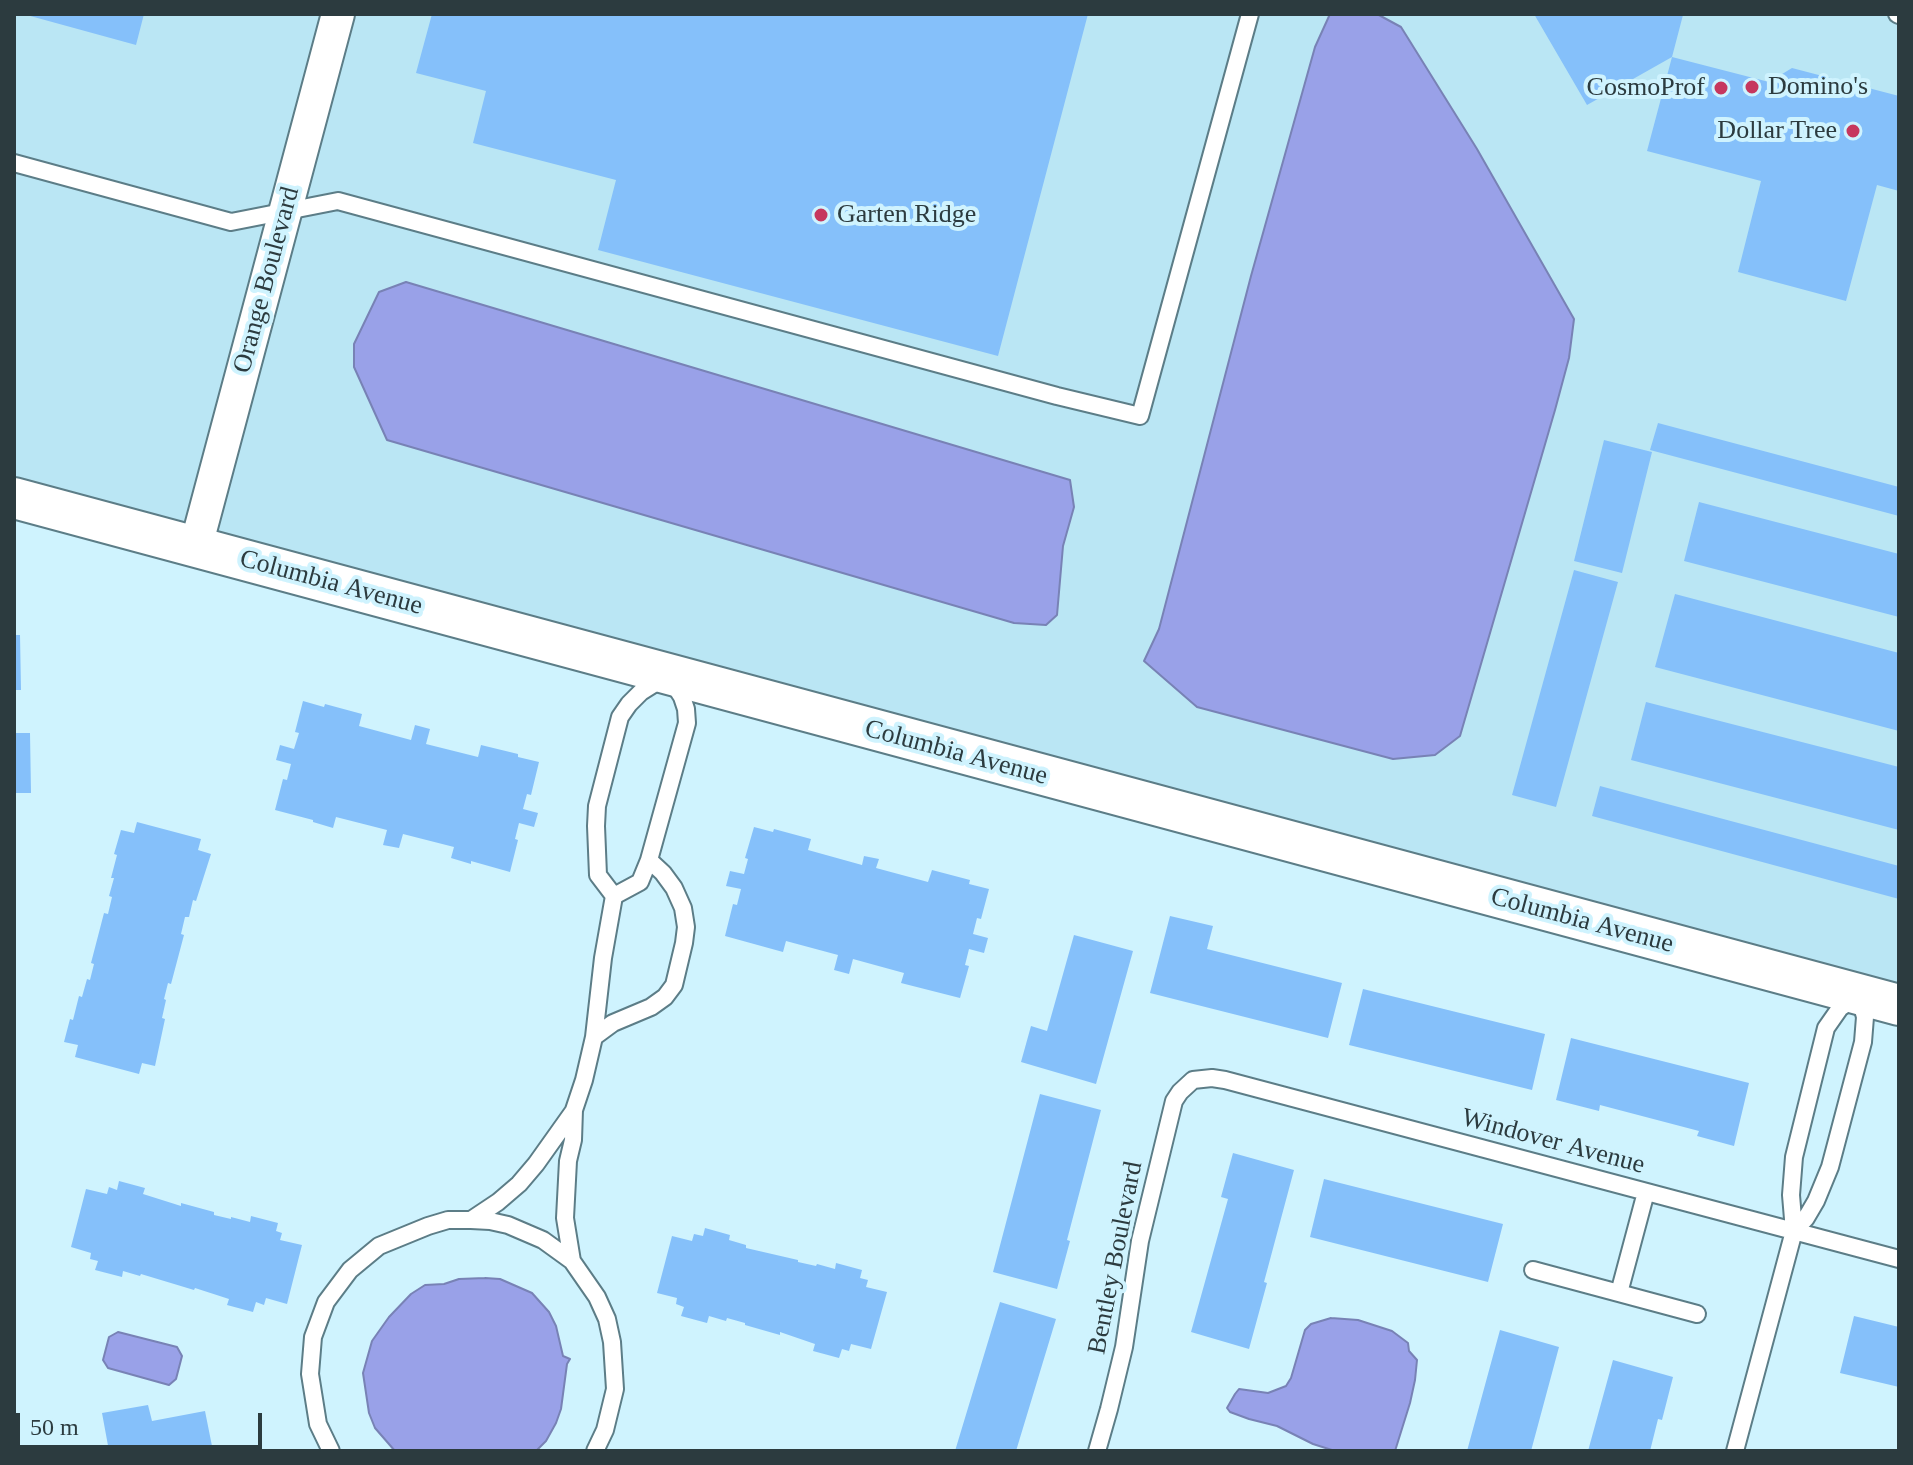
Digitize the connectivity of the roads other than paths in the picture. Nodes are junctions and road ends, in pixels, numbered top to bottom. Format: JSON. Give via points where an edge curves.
{"nodes":[{"id":1,"x":338,"y":14,"type":"edge"},
{"id":2,"x":1250,"y":14,"type":"edge"},
{"id":3,"x":14,"y":163,"type":"edge"},
{"id":4,"x":286,"y":211,"type":"junction"},
{"id":5,"x":14,"y":498,"type":"edge"},
{"id":6,"x":196,"y":546,"type":"junction"},
{"id":7,"x":668,"y":675,"type":"junction"},
{"id":8,"x":649,"y":860,"type":"junction"},
{"id":9,"x":614,"y":896,"type":"junction"},
{"id":10,"x":1859,"y":995,"type":"junction"},
{"id":11,"x":1899,"y":1005,"type":"edge"},
{"id":12,"x":594,"y":1037,"type":"junction"},
{"id":13,"x":1193,"y":1080,"type":"joint"},
{"id":14,"x":574,"y":1110,"type":"junction"},
{"id":15,"x":1646,"y":1192,"type":"junction"},
{"id":16,"x":471,"y":1220,"type":"junction"},
{"id":17,"x":1794,"y":1231,"type":"junction"},
{"id":18,"x":1899,"y":1259,"type":"edge"},
{"id":19,"x":572,"y":1261,"type":"junction"},
{"id":20,"x":1533,"y":1270,"type":"dead end"},
{"id":21,"x":1619,"y":1293,"type":"junction"},
{"id":22,"x":1697,"y":1314,"type":"dead end"},
{"id":23,"x":331,"y":1451,"type":"edge"},
{"id":24,"x":595,"y":1451,"type":"edge"},
{"id":25,"x":1097,"y":1451,"type":"edge"},
{"id":26,"x":1735,"y":1451,"type":"edge"}],
"edges":[{"from":1,"to":4,"type":"street","name":"Orange Boulevard"},
{"from":2,"to":4,"type":"lane","via":[[1140,416],[338,201]]},
{"from":3,"to":4,"type":"lane","via":[[231,222]]},
{"from":4,"to":6,"type":"street","name":"Orange Boulevard"},
{"from":5,"to":6,"type":"street","name":"Columbia Avenue"},
{"from":6,"to":7,"type":"street","name":"Columbia Avenue"},
{"from":7,"to":8,"type":"lane","via":[[682,697],[687,723]]},
{"from":7,"to":9,"type":"lane","via":[[641,692],[620,717],[600,789],[598,875]]},
{"from":7,"to":10,"type":"street","name":"Columbia Avenue"},
{"from":8,"to":9,"type":"lane","via":[[640,882]]},
{"from":8,"to":12,"type":"lane","via":[[674,888],[683,908],[686,927],[674,985],[651,1007]]},
{"from":9,"to":12,"type":"lane"},
{"from":10,"to":11,"type":"street","name":"Columbia Avenue"},
{"from":10,"to":17,"type":"lane","via":[[1865,1017],[1863,1042],[1834,1153],[1816,1201]]},
{"from":10,"to":17,"type":"lane","via":[[1840,1008],[1826,1028],[1794,1157]]},
{"from":12,"to":14,"type":"lane"},
{"from":13,"to":15,"type":"lane","name":"Windover Avenue","via":[[1225,1080]]},
{"from":13,"to":25,"type":"lane","name":"Bentley Boulevard","via":[[1174,1101],[1140,1241],[1124,1347]]},
{"from":14,"to":16,"type":"lane","via":[[519,1184]]},
{"from":14,"to":19,"type":"lane","via":[[565,1218]]},
{"from":15,"to":17,"type":"lane","name":"Windover Avenue"},
{"from":15,"to":21,"type":"lane"},
{"from":16,"to":19,"type":"lane","via":[[526,1231]]},
{"from":16,"to":23,"type":"lane","via":[[448,1220],[379,1246],[350,1270],[326,1302],[313,1337],[310,1374],[318,1424]]},
{"from":17,"to":18,"type":"lane","name":"Windover Avenue"},
{"from":17,"to":26,"type":"lane"},
{"from":19,"to":24,"type":"lane","via":[[597,1297],[612,1342],[615,1389]]},
{"from":20,"to":21,"type":"lane"},
{"from":21,"to":22,"type":"lane"}]}
